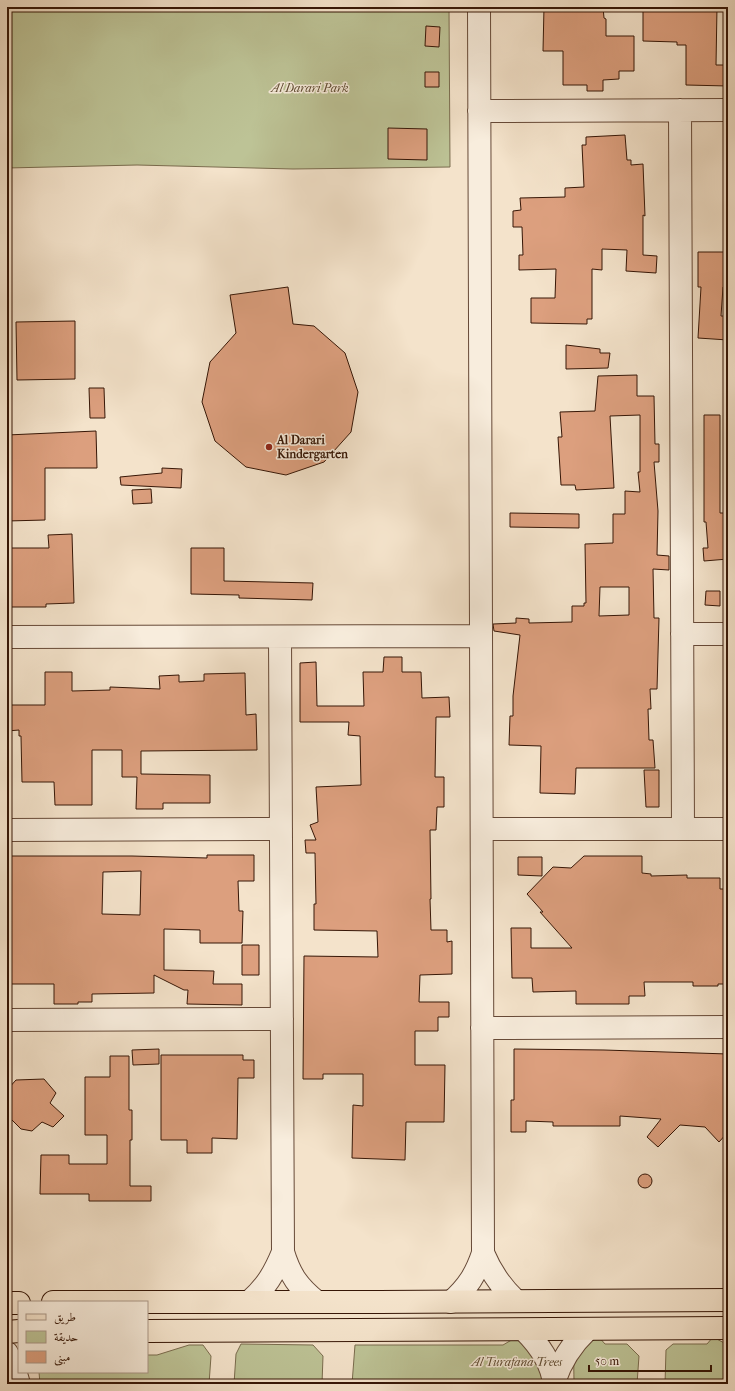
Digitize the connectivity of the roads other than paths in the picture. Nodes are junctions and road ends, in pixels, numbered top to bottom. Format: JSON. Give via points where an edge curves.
{"nodes":[{"id":1,"x":479,"y":7,"type":"edge"},
{"id":2,"x":680,"y":110,"type":"junction"},
{"id":3,"x":728,"y":110,"type":"edge"},
{"id":4,"x":479,"y":111,"type":"junction"},
{"id":5,"x":682,"y":634,"type":"junction"},
{"id":6,"x":728,"y":634,"type":"edge"},
{"id":7,"x":481,"y":636,"type":"junction"},
{"id":8,"x":7,"y":637,"type":"edge"},
{"id":9,"x":280,"y":637,"type":"junction"},
{"id":10,"x":281,"y":829,"type":"junction"},
{"id":11,"x":482,"y":829,"type":"junction"},
{"id":12,"x":683,"y":829,"type":"junction"},
{"id":13,"x":728,"y":829,"type":"edge"},
{"id":14,"x":7,"y":830,"type":"edge"},
{"id":15,"x":282,"y":1019,"type":"junction"},
{"id":16,"x":7,"y":1020,"type":"edge"},
{"id":17,"x":728,"y":1027,"type":"edge"},
{"id":18,"x":482,"y":1028,"type":"junction"},
{"id":19,"x":283,"y":1252,"type":"junction"},
{"id":20,"x":483,"y":1253,"type":"junction"},
{"id":21,"x":728,"y":1300,"type":"edge"},
{"id":22,"x":148,"y":1301,"type":"edge"},
{"id":23,"x":516,"y":1301,"type":"junction"},
{"id":24,"x":249,"y":1302,"type":"junction"},
{"id":25,"x":317,"y":1302,"type":"junction"},
{"id":26,"x":451,"y":1302,"type":"junction"},
{"id":27,"x":7,"y":1303,"type":"edge"},
{"id":28,"x":18,"y":1303,"type":"edge"},
{"id":29,"x":524,"y":1330,"type":"junction"},
{"id":30,"x":587,"y":1330,"type":"junction"},
{"id":31,"x":726,"y":1330,"type":"edge"},
{"id":32,"x":18,"y":1331,"type":"edge"},
{"id":33,"x":148,"y":1331,"type":"edge"},
{"id":34,"x":7,"y":1332,"type":"edge"},
{"id":35,"x":7,"y":1353,"type":"edge"},
{"id":36,"x":20,"y":1379,"type":"edge"},
{"id":37,"x":554,"y":1383,"type":"edge"}],
"edges":[{"from":1,"to":4,"type":"street"},
{"from":2,"to":3,"type":"street"},
{"from":2,"to":4,"type":"street"},
{"from":2,"to":5,"type":"street"},
{"from":4,"to":7,"type":"street"},
{"from":5,"to":6,"type":"street"},
{"from":5,"to":12,"type":"street"},
{"from":7,"to":9,"type":"street"},
{"from":7,"to":11,"type":"street"},
{"from":8,"to":9,"type":"street"},
{"from":9,"to":10,"type":"street"},
{"from":10,"to":14,"type":"street"},
{"from":10,"to":15,"type":"street"},
{"from":11,"to":12,"type":"street"},
{"from":11,"to":18,"type":"street"},
{"from":12,"to":13,"type":"street"},
{"from":15,"to":16,"type":"street"},
{"from":15,"to":19,"type":"street"},
{"from":17,"to":18,"type":"street"},
{"from":18,"to":20,"type":"street"},
{"from":19,"to":24,"type":"street","via":[[270,1280]]},
{"from":19,"to":25,"type":"street","via":[[287,1267],[295,1280]]},
{"from":20,"to":23,"type":"street","via":[[496,1280]]},
{"from":20,"to":26,"type":"street","via":[[471,1280]]},
{"from":21,"to":23,"type":"main road"},
{"from":22,"to":24,"type":"main road"},
{"from":23,"to":26,"type":"main road"},
{"from":24,"to":25,"type":"main road"},
{"from":25,"to":26,"type":"main road"},
{"from":27,"to":28,"type":"main road"},
{"from":29,"to":30,"type":"main road"},
{"from":29,"to":33,"type":"main road"},
{"from":29,"to":37,"type":"street","via":[[544,1353]]},
{"from":30,"to":31,"type":"main road"},
{"from":30,"to":37,"type":"street","via":[[566,1353]]},
{"from":32,"to":34,"type":"main road"},
{"from":35,"to":36,"type":"street"}]}
